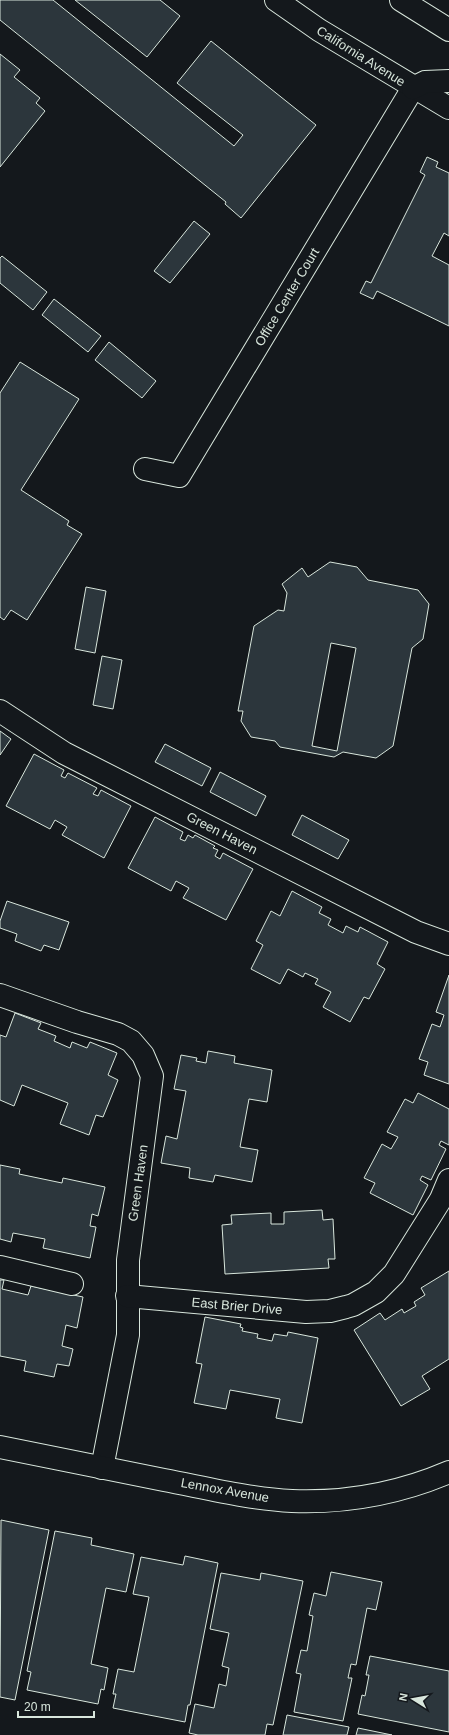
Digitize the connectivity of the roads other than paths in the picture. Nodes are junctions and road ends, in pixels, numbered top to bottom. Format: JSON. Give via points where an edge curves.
{"nodes":[{"id":1,"x":276,"y":0,"type":"edge"},
{"id":2,"x":401,"y":0,"type":"edge"},
{"id":3,"x":449,"y":30,"type":"edge"},
{"id":4,"x":449,"y":81,"type":"edge"},
{"id":5,"x":413,"y":88,"type":"junction"},
{"id":6,"x":449,"y":108,"type":"edge"},
{"id":7,"x":145,"y":469,"type":"dead end"},
{"id":8,"x":0,"y":711,"type":"edge"},
{"id":9,"x":449,"y":944,"type":"edge"},
{"id":10,"x":0,"y":995,"type":"edge"},
{"id":11,"x":449,"y":1180,"type":"edge"},
{"id":12,"x":0,"y":1267,"type":"edge"},
{"id":13,"x":72,"y":1284,"type":"dead end"},
{"id":14,"x":127,"y":1296,"type":"junction"},
{"id":15,"x":0,"y":1447,"type":"edge"},
{"id":16,"x":102,"y":1468,"type":"junction"},
{"id":17,"x":449,"y":1472,"type":"edge"}],
"edges":[{"from":1,"to":5,"type":"street","name":"California Avenue","via":[[319,30]]},
{"from":2,"to":3,"type":"street"},
{"from":4,"to":5,"type":"street","via":[[425,82]]},
{"from":5,"to":6,"type":"street","name":"California Avenue"},
{"from":5,"to":7,"type":"street","name":"Office Center Court","via":[[180,476]]},
{"from":8,"to":9,"type":"street","name":"Green Haven","via":[[64,753],[416,932]]},
{"from":10,"to":14,"type":"street","name":"Green Haven","via":[[118,1034],[131,1041],[143,1055],[152,1076],[128,1260]]},
{"from":11,"to":14,"type":"street","name":"East Brier Drive","via":[[441,1198],[394,1274],[376,1292],[353,1305],[330,1311],[306,1312]]},
{"from":12,"to":13,"type":"street"},
{"from":14,"to":16,"type":"street","name":"Green Haven","via":[[128,1335]]},
{"from":15,"to":16,"type":"street","name":"Lennox Avenue"},
{"from":16,"to":17,"type":"street","name":"Lennox Avenue","via":[[244,1495],[292,1501],[334,1501],[382,1494]]}]}
